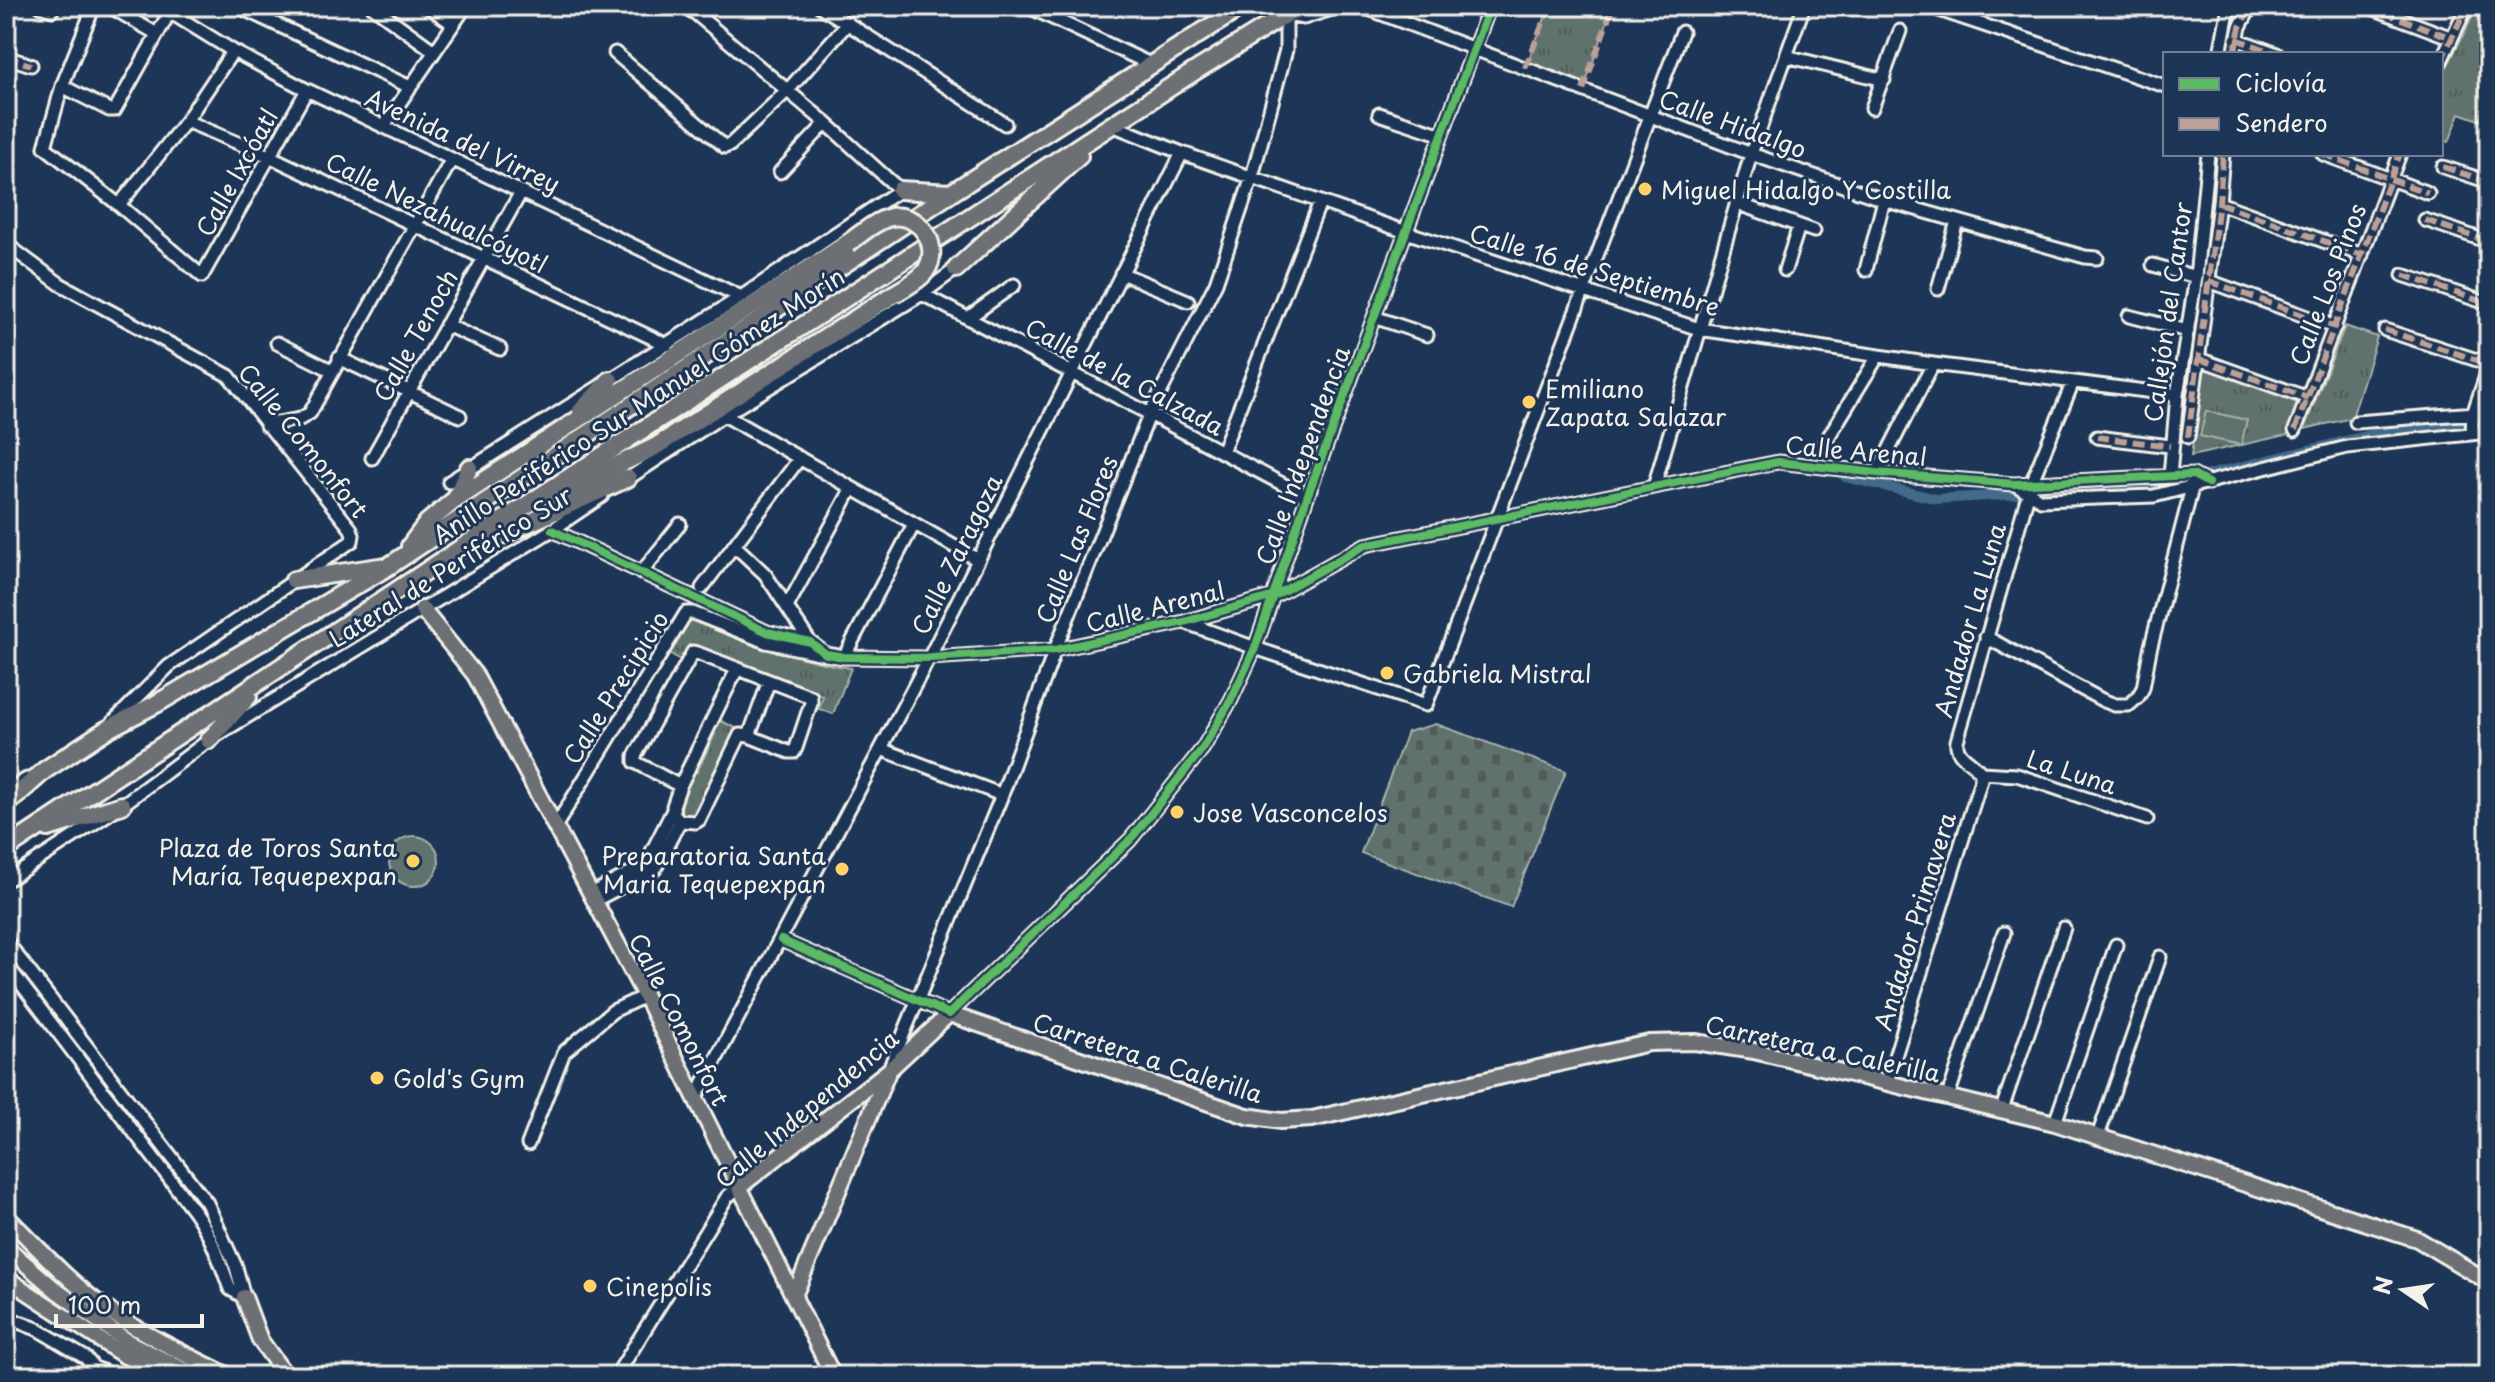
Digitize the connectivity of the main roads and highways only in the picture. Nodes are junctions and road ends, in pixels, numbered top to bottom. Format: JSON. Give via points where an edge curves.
{"nodes":[{"id":1,"x":1243,"y":6,"type":"edge"},
{"id":2,"x":1293,"y":11,"type":"edge"},
{"id":3,"x":1112,"y":125,"type":"junction"},
{"id":4,"x":900,"y":190,"type":"road end"},
{"id":5,"x":951,"y":193,"type":"junction"},
{"id":6,"x":956,"y":269,"type":"road end"},
{"id":7,"x":610,"y":380,"type":"road end"},
{"id":8,"x":565,"y":429,"type":"junction"},
{"id":9,"x":469,"y":468,"type":"road end"},
{"id":10,"x":628,"y":478,"type":"road end"},
{"id":11,"x":455,"y":500,"type":"junction"},
{"id":12,"x":505,"y":519,"type":"junction"},
{"id":13,"x":405,"y":555,"type":"junction"},
{"id":14,"x":389,"y":566,"type":"junction"},
{"id":15,"x":433,"y":567,"type":"junction"},
{"id":16,"x":294,"y":580,"type":"road end"},
{"id":17,"x":422,"y":609,"type":"road end"},
{"id":18,"x":266,"y":678,"type":"junction"},
{"id":19,"x":209,"y":740,"type":"road end"},
{"id":20,"x":6,"y":794,"type":"edge"},
{"id":21,"x":122,"y":805,"type":"road end"},
{"id":22,"x":27,"y":834,"type":"junction"},
{"id":23,"x":6,"y":849,"type":"edge"},
{"id":24,"x":949,"y":1014,"type":"joint"},
{"id":25,"x":888,"y":1071,"type":"junction"},
{"id":26,"x":739,"y":1187,"type":"junction"},
{"id":27,"x":6,"y":1216,"type":"edge"},
{"id":28,"x":6,"y":1247,"type":"edge"},
{"id":29,"x":6,"y":1278,"type":"edge"},
{"id":30,"x":2489,"y":1282,"type":"edge"},
{"id":31,"x":794,"y":1296,"type":"junction"},
{"id":32,"x":244,"y":1297,"type":"road end"},
{"id":33,"x":167,"y":1376,"type":"edge"},
{"id":34,"x":196,"y":1376,"type":"edge"},
{"id":35,"x":229,"y":1376,"type":"edge"},
{"id":36,"x":286,"y":1376,"type":"edge"},
{"id":37,"x":833,"y":1376,"type":"edge"}],
"edges":[{"from":1,"to":5,"type":"highway","name":"Anillo Periférico Sur Manuel Gómez Morín"},
{"from":2,"to":3,"type":"highway","name":"Anillo Periférico Sur Manuel Gómez Morín"},
{"from":3,"to":6,"type":"highway"},
{"from":3,"to":12,"type":"highway","name":"Anillo Periférico Sur Manuel Gómez Morín"},
{"from":4,"to":5,"type":"highway"},
{"from":5,"to":13,"type":"highway","name":"Anillo Periférico Sur Manuel Gómez Morín"},
{"from":7,"to":8,"type":"highway"},
{"from":8,"to":11,"type":"highway"},
{"from":8,"to":12,"type":"highway","bridge":true,"via":[[890,217],[908,218],[931,243],[922,276],[655,447]]},
{"from":9,"to":11,"type":"highway"},
{"from":10,"to":15,"type":"highway"},
{"from":11,"to":13,"type":"highway","via":[[427,523]]},
{"from":12,"to":15,"type":"highway","name":"Anillo Periférico Sur Manuel Gómez Morín"},
{"from":13,"to":14,"type":"highway","name":"Anillo Periférico Sur Manuel Gómez Morín"},
{"from":14,"to":16,"type":"highway"},
{"from":14,"to":20,"type":"highway","name":"Anillo Periférico Sur Manuel Gómez Morín"},
{"from":15,"to":18,"type":"highway","name":"Anillo Periférico Sur Manuel Gómez Morín"},
{"from":17,"to":26,"type":"main road","name":"Calle Comonfort","via":[[475,675]]},
{"from":18,"to":19,"type":"highway"},
{"from":18,"to":22,"type":"highway","name":"Anillo Periférico Sur Manuel Gómez Morín"},
{"from":21,"to":22,"type":"highway"},
{"from":22,"to":23,"type":"highway","name":"Anillo Periférico Sur Manuel Gómez Morín"},
{"from":24,"to":25,"type":"main road","name":"Calle Independencia"},
{"from":24,"to":30,"type":"main road","name":"Carretera a Calerilla","via":[[1247,1116],[1281,1121],[1312,1119],[1649,1043],[1695,1042],[1754,1051],[2098,1136],[2417,1239]]},
{"from":25,"to":26,"type":"main road","name":"Calle Independencia"},
{"from":25,"to":31,"type":"main road","name":"Calle Las Flores"},
{"from":26,"to":31,"type":"main road","name":"Calle Comonfort"},
{"from":27,"to":35,"type":"main road","via":[[103,1306]]},
{"from":28,"to":34,"type":"main road","via":[[128,1342]]},
{"from":29,"to":33,"type":"main road","via":[[123,1355]]},
{"from":31,"to":37,"type":"main road","name":"Calle Comonfort"},
{"from":32,"to":36,"type":"main road","via":[[260,1340]]}]}
